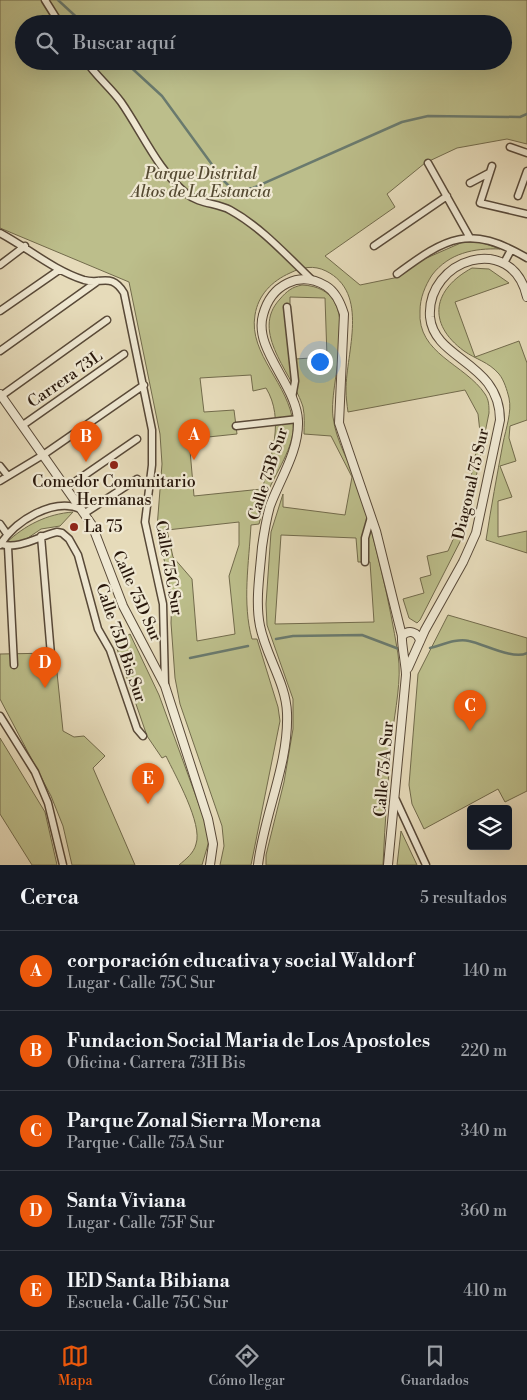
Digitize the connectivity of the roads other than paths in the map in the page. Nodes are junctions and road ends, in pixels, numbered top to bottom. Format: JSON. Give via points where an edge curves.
{"nodes":[{"id":1,"x":45,"y":0,"type":"edge"},
{"id":2,"x":54,"y":15,"type":"edge"},
{"id":3,"x":92,"y":70,"type":"edge"},
{"id":4,"x":510,"y":147,"type":"dead end"},
{"id":5,"x":527,"y":153,"type":"edge"},
{"id":6,"x":428,"y":163,"type":"dead end"},
{"id":7,"x":492,"y":166,"type":"dead end"},
{"id":8,"x":527,"y":170,"type":"edge"},
{"id":9,"x":489,"y":173,"type":"junction"},
{"id":10,"x":470,"y":183,"type":"dead end"},
{"id":11,"x":447,"y":196,"type":"junction"},
{"id":12,"x":518,"y":196,"type":"dead end"},
{"id":13,"x":527,"y":214,"type":"edge"},
{"id":14,"x":0,"y":233,"type":"edge"},
{"id":15,"x":470,"y":238,"type":"junction"},
{"id":16,"x":26,"y":246,"type":"junction"},
{"id":17,"x":374,"y":246,"type":"dead end"},
{"id":18,"x":511,"y":250,"type":"junction"},
{"id":19,"x":527,"y":258,"type":"edge"},
{"id":20,"x":504,"y":263,"type":"junction"},
{"id":21,"x":0,"y":266,"type":"edge"},
{"id":22,"x":59,"y":270,"type":"junction"},
{"id":23,"x":397,"y":274,"type":"dead end"},
{"id":24,"x":311,"y":280,"type":"junction"},
{"id":25,"x":98,"y":281,"type":"junction"},
{"id":26,"x":526,"y":294,"type":"edge"},
{"id":27,"x":287,"y":306,"type":"dead end"},
{"id":28,"x":0,"y":311,"type":"edge"},
{"id":29,"x":107,"y":320,"type":"dead end"},
{"id":30,"x":0,"y":351,"type":"edge"},
{"id":31,"x":124,"y":354,"type":"dead end"},
{"id":32,"x":144,"y":386,"type":"junction"},
{"id":33,"x":1,"y":395,"type":"edge"},
{"id":34,"x":292,"y":398,"type":"junction"},
{"id":35,"x":298,"y":419,"type":"junction"},
{"id":36,"x":23,"y":426,"type":"junction"},
{"id":37,"x":236,"y":426,"type":"dead end"},
{"id":38,"x":137,"y":439,"type":"dead end"},
{"id":39,"x":44,"y":455,"type":"junction"},
{"id":40,"x":0,"y":466,"type":"edge"},
{"id":41,"x":8,"y":476,"type":"junction"},
{"id":42,"x":137,"y":479,"type":"dead end"},
{"id":43,"x":0,"y":481,"type":"edge"},
{"id":44,"x":66,"y":488,"type":"junction"},
{"id":45,"x":84,"y":511,"type":"junction"},
{"id":46,"x":372,"y":517,"type":"junction"},
{"id":47,"x":0,"y":524,"type":"edge"},
{"id":48,"x":7,"y":534,"type":"junction"},
{"id":49,"x":41,"y":536,"type":"junction"},
{"id":50,"x":0,"y":545,"type":"edge"},
{"id":51,"x":8,"y":547,"type":"junction"},
{"id":52,"x":366,"y":562,"type":"dead end"},
{"id":53,"x":429,"y":621,"type":"junction"},
{"id":54,"x":409,"y":634,"type":"junction"},
{"id":55,"x":420,"y":641,"type":"junction"},
{"id":56,"x":404,"y":648,"type":"junction"},
{"id":57,"x":416,"y":649,"type":"junction"},
{"id":58,"x":51,"y":655,"type":"dead end"},
{"id":59,"x":14,"y":665,"type":"dead end"},
{"id":60,"x":406,"y":675,"type":"junction"},
{"id":61,"x":165,"y":686,"type":"junction"},
{"id":62,"x":0,"y":716,"type":"edge"},
{"id":63,"x":143,"y":736,"type":"dead end"},
{"id":64,"x":396,"y":800,"type":"junction"},
{"id":65,"x":63,"y":865,"type":"edge"},
{"id":66,"x":210,"y":865,"type":"edge"},
{"id":67,"x":258,"y":865,"type":"edge"},
{"id":68,"x":388,"y":865,"type":"edge"},
{"id":69,"x":426,"y":865,"type":"edge"}],
"edges":[{"from":1,"to":2,"type":"street"},
{"from":3,"to":24,"type":"street","via":[[119,99],[177,185],[192,197],[222,206],[251,223]]},
{"from":4,"to":5,"type":"street"},
{"from":6,"to":11,"type":"street"},
{"from":7,"to":9,"type":"street"},
{"from":8,"to":12,"type":"street"},
{"from":9,"to":10,"type":"street"},
{"from":9,"to":13,"type":"street","via":[[480,203]]},
{"from":11,"to":15,"type":"street"},
{"from":11,"to":17,"type":"street"},
{"from":14,"to":16,"type":"street","name":"Calle 75C Sur"},
{"from":15,"to":18,"type":"street"},
{"from":15,"to":23,"type":"street","via":[[452,239],[436,246]]},
{"from":16,"to":21,"type":"street"},
{"from":16,"to":22,"type":"street","name":"Calle 75C Sur"},
{"from":18,"to":19,"type":"street"},
{"from":18,"to":20,"type":"street"},
{"from":20,"to":26,"type":"street","via":[[519,275]]},
{"from":20,"to":53,"type":"street","name":"Diagonal 75 Sur","via":[[487,258],[466,262],[446,275],[434,292],[430,317],[433,328],[439,338],[496,392],[500,420],[476,533]]},
{"from":22,"to":25,"type":"street","name":"Calle 75C Sur","via":[[85,280]]},
{"from":22,"to":28,"type":"street"},
{"from":24,"to":34,"type":"street","name":"Calle 75B Sur","via":[[302,278],[289,282],[274,293],[261,321],[262,334]]},
{"from":24,"to":46,"type":"street","via":[[329,288],[338,299],[345,322],[339,423]]},
{"from":25,"to":30,"type":"street"},
{"from":25,"to":32,"type":"street","name":"Calle 75C Sur","via":[[116,282],[124,293]]},
{"from":27,"to":34,"type":"street","via":[[295,381]]},
{"from":29,"to":33,"type":"street"},
{"from":31,"to":36,"type":"street","name":"Carrera 73L"},
{"from":32,"to":39,"type":"street"},
{"from":32,"to":61,"type":"street","name":"Calle 75C Sur","via":[[152,446],[145,522],[163,604]]},
{"from":33,"to":36,"type":"street","name":"Calle 75D Sur"},
{"from":34,"to":35,"type":"street","name":"Calle 75B Sur"},
{"from":35,"to":37,"type":"street"},
{"from":35,"to":67,"type":"street","name":"Calle 75B Sur","via":[[295,444],[269,512],[262,548],[260,626],[282,688],[287,713],[281,761]]},
{"from":36,"to":39,"type":"street","name":"Calle 75D Sur"},
{"from":38,"to":44,"type":"street"},
{"from":39,"to":41,"type":"street"},
{"from":39,"to":44,"type":"street","name":"Calle 75D Sur"},
{"from":40,"to":41,"type":"street"},
{"from":41,"to":43,"type":"street"},
{"from":42,"to":45,"type":"street"},
{"from":44,"to":45,"type":"street","name":"Calle 75D Sur"},
{"from":45,"to":48,"type":"street","via":[[67,504],[55,506],[23,521]]},
{"from":45,"to":61,"type":"street","name":"Calle 75D Sur","via":[[97,535],[123,606]]},
{"from":46,"to":52,"type":"street","via":[[365,538]]},
{"from":46,"to":54,"type":"street","via":[[397,614]]},
{"from":47,"to":48,"type":"street"},
{"from":48,"to":50,"type":"street"},
{"from":49,"to":51,"type":"street"},
{"from":49,"to":58,"type":"street"},
{"from":49,"to":63,"type":"street","name":"Calle 75D Bis Sur","via":[[62,533],[78,555],[98,629],[110,650],[137,729]]},
{"from":50,"to":51,"type":"street"},
{"from":51,"to":59,"type":"street"},
{"from":53,"to":54,"type":"street","name":"Diagonal 75 Sur"},
{"from":53,"to":55,"type":"street","name":"Diagonal 75 Sur"},
{"from":54,"to":55,"type":"street"},
{"from":54,"to":56,"type":"street","via":[[401,643]]},
{"from":55,"to":57,"type":"street"},
{"from":56,"to":57,"type":"street"},
{"from":56,"to":60,"type":"street","name":"Calle 75A Sur"},
{"from":57,"to":60,"type":"street","name":"Calle 75A Sur"},
{"from":60,"to":64,"type":"street","name":"Calle 75A Sur"},
{"from":61,"to":66,"type":"street","name":"Calle 75C Sur","via":[[212,834]]},
{"from":62,"to":65,"type":"street","via":[[34,772],[48,803]]},
{"from":64,"to":68,"type":"street","name":"Calle 75A Sur"},
{"from":64,"to":69,"type":"street"}]}
